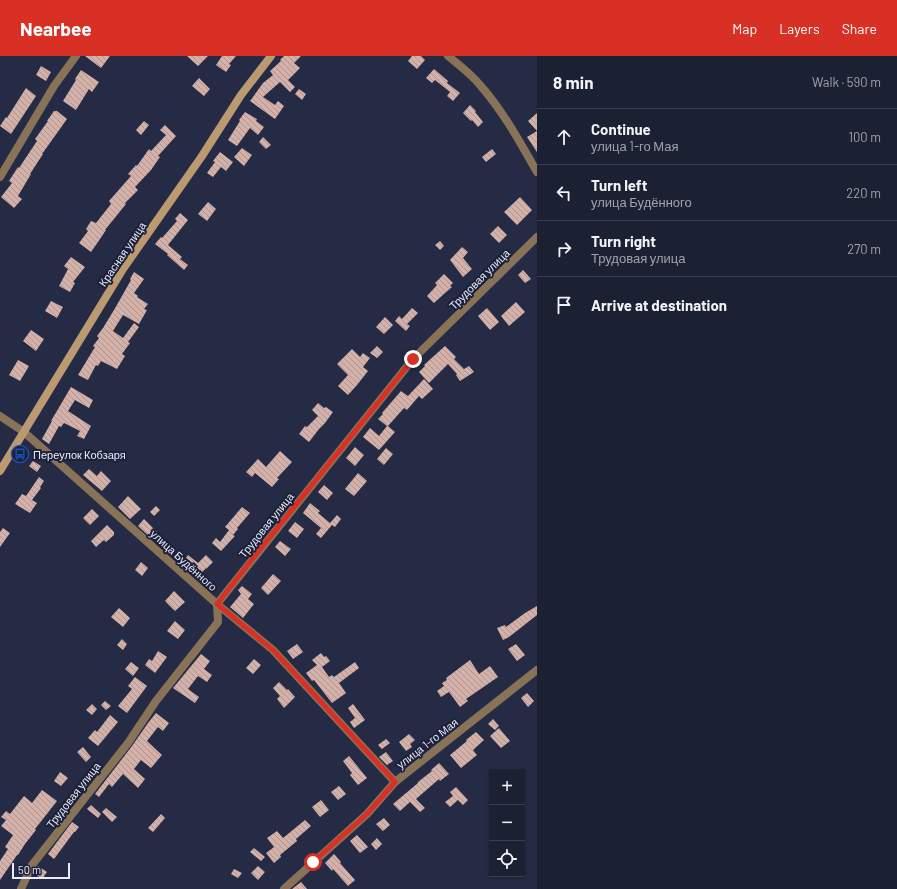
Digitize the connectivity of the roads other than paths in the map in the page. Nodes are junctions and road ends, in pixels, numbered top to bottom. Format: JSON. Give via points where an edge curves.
{"nodes":[{"id":1,"x":76,"y":56,"type":"edge"},
{"id":2,"x":271,"y":56,"type":"edge"},
{"id":3,"x":448,"y":56,"type":"edge"},
{"id":4,"x":537,"y":172,"type":"edge"},
{"id":5,"x":0,"y":177,"type":"edge"},
{"id":6,"x":537,"y":237,"type":"edge"},
{"id":7,"x":0,"y":416,"type":"edge"},
{"id":8,"x":24,"y":432,"type":"junction"},
{"id":9,"x":0,"y":471,"type":"edge"},
{"id":10,"x":217,"y":604,"type":"junction"},
{"id":11,"x":537,"y":670,"type":"edge"},
{"id":12,"x":395,"y":782,"type":"junction"},
{"id":13,"x":21,"y":889,"type":"edge"},
{"id":14,"x":284,"y":889,"type":"edge"}],
"edges":[{"from":1,"to":5,"type":"street","via":[[54,86]]},
{"from":2,"to":8,"type":"main road","name":"Красная улица","via":[[241,95],[123,269]]},
{"from":3,"to":4,"type":"street","via":[[480,84],[502,113]]},
{"from":6,"to":10,"type":"street","name":"Трудовая улица","via":[[413,359]]},
{"from":7,"to":8,"type":"street","name":"улица Будённого"},
{"from":8,"to":9,"type":"main road","name":"Красная улица"},
{"from":8,"to":10,"type":"street","name":"улица Будённого"},
{"from":10,"to":12,"type":"street","name":"улица Будённого","via":[[273,650]]},
{"from":10,"to":13,"type":"street","name":"Трудовая улица","via":[[218,622],[156,701],[128,743],[32,865]]},
{"from":11,"to":12,"type":"street","name":"улица 1-го Мая"},
{"from":12,"to":14,"type":"street","name":"улица 1-го Мая","via":[[367,814]]}]}
